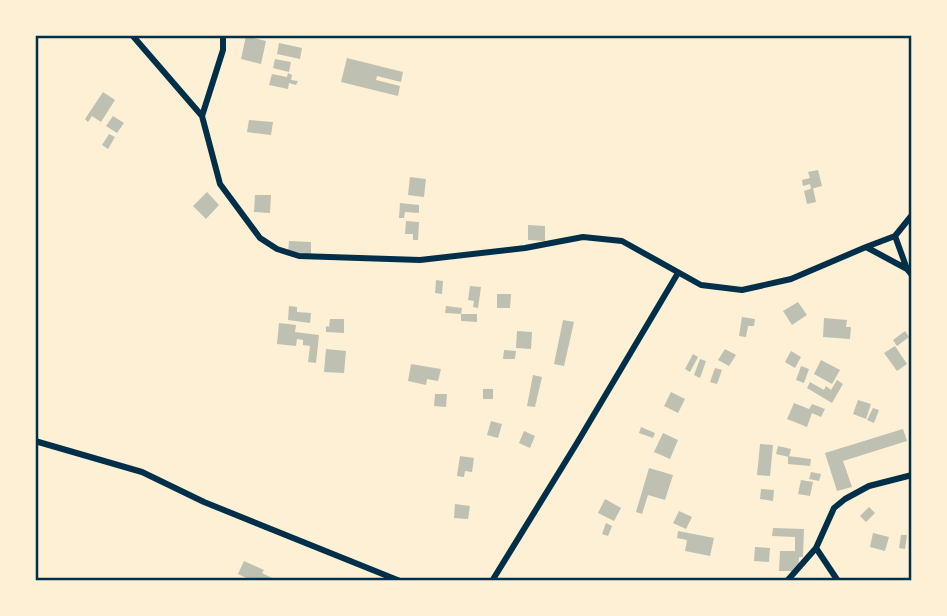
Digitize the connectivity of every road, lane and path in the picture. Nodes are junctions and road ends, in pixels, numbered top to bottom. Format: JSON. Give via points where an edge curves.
{"nodes":[{"id":1,"x":132,"y":35,"type":"edge"},
{"id":2,"x":223,"y":35,"type":"edge"},
{"id":3,"x":202,"y":116,"type":"junction"},
{"id":4,"x":912,"y":215,"type":"edge"},
{"id":5,"x":895,"y":236,"type":"junction"},
{"id":6,"x":866,"y":247,"type":"junction"},
{"id":7,"x":910,"y":272,"type":"edge"},
{"id":8,"x":678,"y":274,"type":"junction"},
{"id":9,"x":35,"y":441,"type":"edge"},
{"id":10,"x":912,"y":475,"type":"edge"},
{"id":11,"x":816,"y":548,"type":"junction"},
{"id":12,"x":400,"y":581,"type":"edge"},
{"id":13,"x":492,"y":581,"type":"edge"},
{"id":14,"x":787,"y":581,"type":"edge"},
{"id":15,"x":838,"y":581,"type":"edge"}],
"edges":[{"from":1,"to":3,"type":"street"},
{"from":2,"to":3,"type":"street","via":[[223,50]]},
{"from":3,"to":8,"type":"street","via":[[220,184],[260,238],[288,253],[420,260],[583,237],[622,241]]},
{"from":4,"to":5,"type":"street"},
{"from":5,"to":6,"type":"street"},
{"from":5,"to":7,"type":"street"},
{"from":6,"to":7,"type":"street"},
{"from":6,"to":8,"type":"street","via":[[792,279],[742,290],[701,285]]},
{"from":8,"to":13,"type":"street"},
{"from":9,"to":12,"type":"street","via":[[142,472],[204,502]]},
{"from":10,"to":11,"type":"street","via":[[869,486],[845,499],[834,508]]},
{"from":11,"to":14,"type":"street"},
{"from":11,"to":15,"type":"street"}]}
